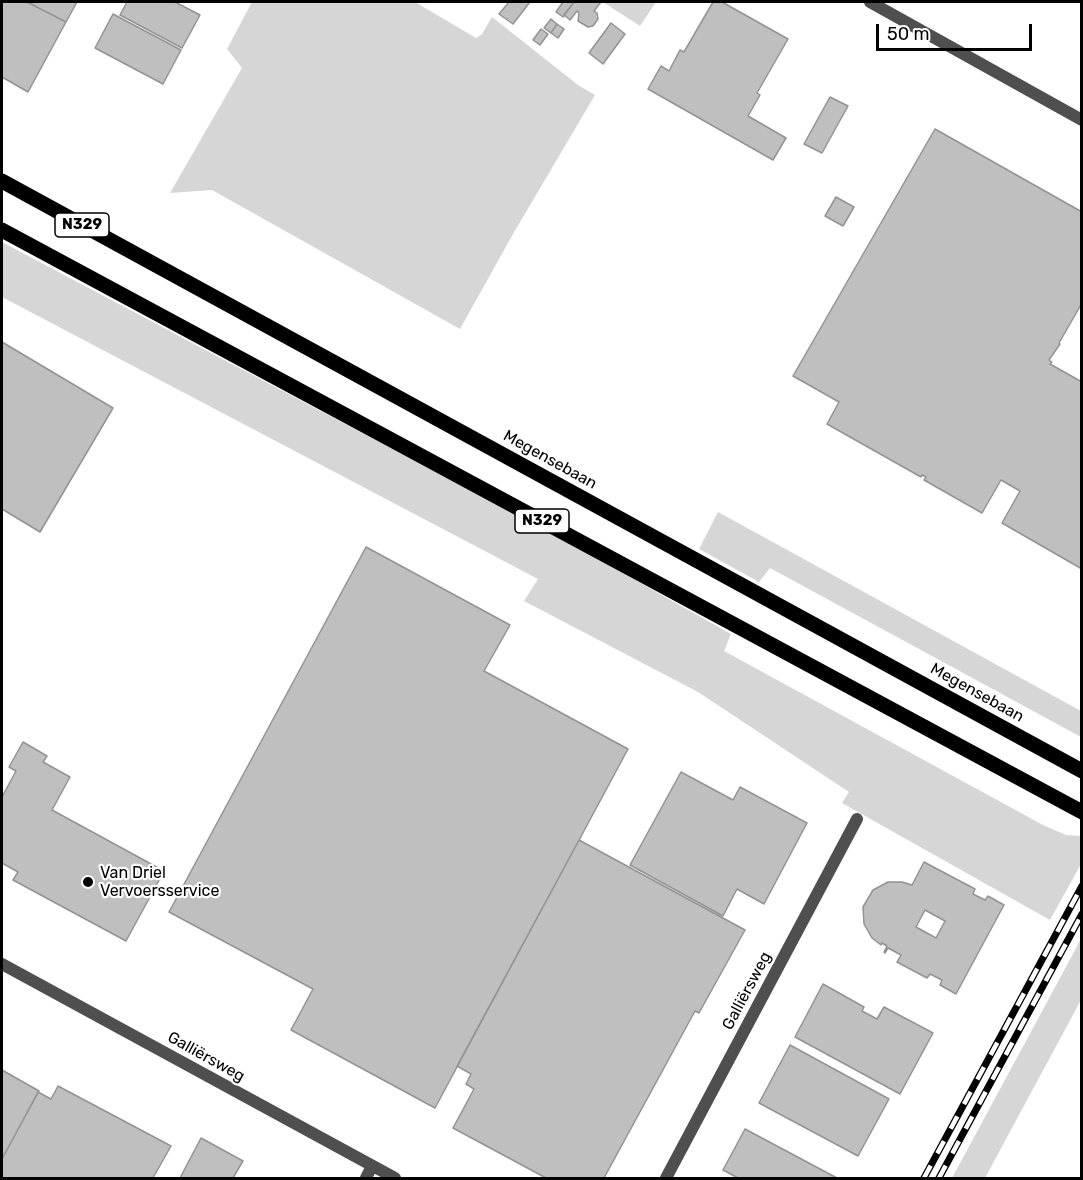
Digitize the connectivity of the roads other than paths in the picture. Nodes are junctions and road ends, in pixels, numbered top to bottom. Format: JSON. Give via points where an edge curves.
{"nodes":[{"id":1,"x":870,"y":2,"type":"edge"},
{"id":2,"x":1082,"y":120,"type":"edge"},
{"id":3,"x":2,"y":181,"type":"edge"},
{"id":4,"x":2,"y":230,"type":"edge"},
{"id":5,"x":1082,"y":771,"type":"edge"},
{"id":6,"x":1082,"y":812,"type":"edge"},
{"id":7,"x":857,"y":819,"type":"dead end"},
{"id":8,"x":2,"y":964,"type":"edge"},
{"id":9,"x":372,"y":1166,"type":"junction"},
{"id":10,"x":366,"y":1179,"type":"edge"},
{"id":11,"x":395,"y":1179,"type":"edge"},
{"id":12,"x":666,"y":1179,"type":"edge"}],
"edges":[{"from":1,"to":2,"type":"street"},
{"from":3,"to":5,"type":"main road","name":"Megensebaan","number":"N329"},
{"from":4,"to":6,"type":"main road","number":"N329"},
{"from":7,"to":12,"type":"street","name":"Galliërsweg"},
{"from":8,"to":9,"type":"street","name":"Galliërsweg"},
{"from":9,"to":10,"type":"street"},
{"from":9,"to":11,"type":"street","name":"Galliërsweg"}]}
